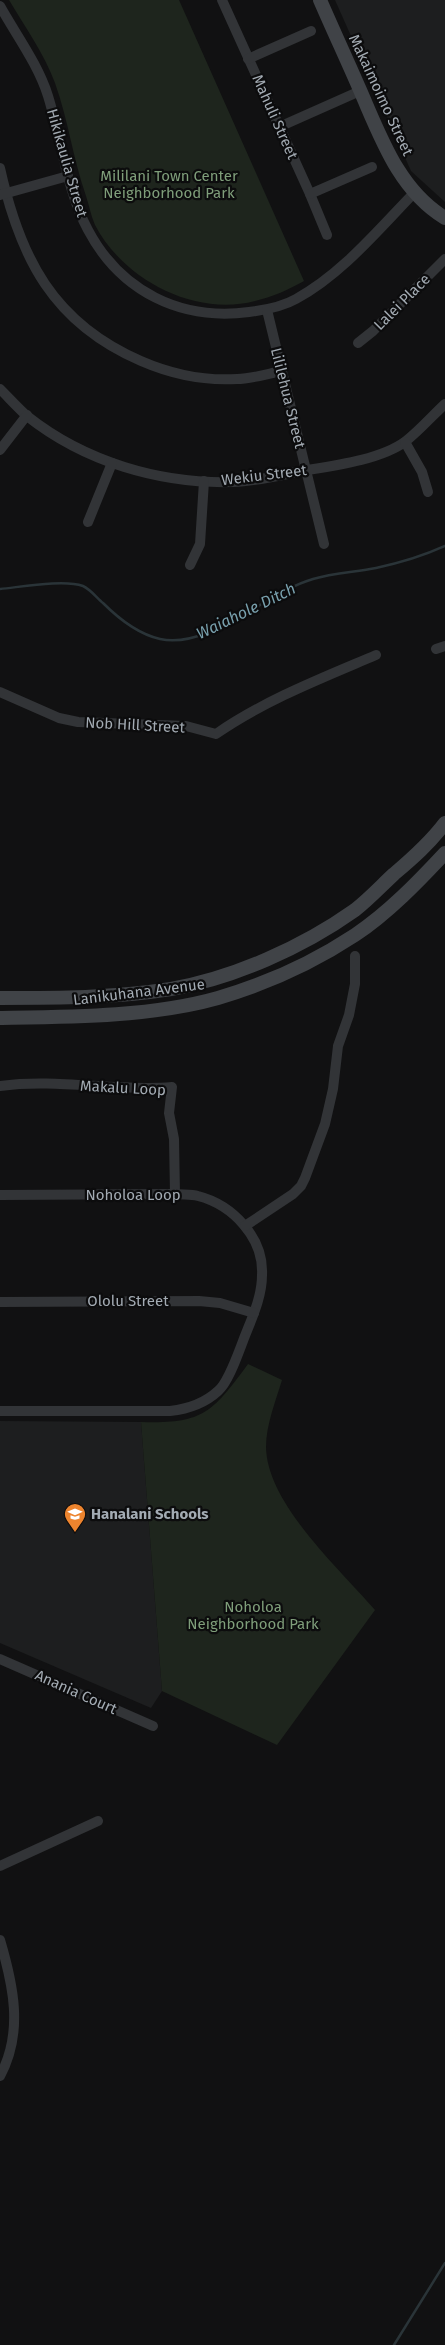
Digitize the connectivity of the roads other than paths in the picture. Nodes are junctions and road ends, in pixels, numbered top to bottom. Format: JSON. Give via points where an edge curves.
{"nodes":[{"id":1,"x":222,"y":0,"type":"edge"},
{"id":2,"x":320,"y":0,"type":"edge"},
{"id":3,"x":0,"y":6,"type":"edge"},
{"id":4,"x":311,"y":31,"type":"dead end"},
{"id":5,"x":248,"y":59,"type":"junction"},
{"id":6,"x":360,"y":91,"type":"junction"},
{"id":7,"x":279,"y":127,"type":"junction"},
{"id":8,"x":372,"y":167,"type":"dead end"},
{"id":9,"x":0,"y":168,"type":"edge"},
{"id":10,"x":68,"y":176,"type":"junction"},
{"id":11,"x":414,"y":193,"type":"junction"},
{"id":12,"x":310,"y":194,"type":"junction"},
{"id":13,"x":3,"y":195,"type":"edge"},
{"id":14,"x":445,"y":218,"type":"edge"},
{"id":15,"x":327,"y":235,"type":"dead end"},
{"id":16,"x":445,"y":259,"type":"edge"},
{"id":17,"x":267,"y":310,"type":"junction"},
{"id":18,"x":358,"y":343,"type":"dead end"},
{"id":19,"x":281,"y":372,"type":"junction"},
{"id":20,"x":0,"y":389,"type":"edge"},
{"id":21,"x":445,"y":404,"type":"edge"},
{"id":22,"x":26,"y":415,"type":"junction"},
{"id":23,"x":405,"y":442,"type":"junction"},
{"id":24,"x":0,"y":450,"type":"edge"},
{"id":25,"x":112,"y":463,"type":"junction"},
{"id":26,"x":306,"y":470,"type":"junction"},
{"id":27,"x":204,"y":482,"type":"junction"},
{"id":28,"x":428,"y":492,"type":"dead end"},
{"id":29,"x":88,"y":522,"type":"dead end"},
{"id":30,"x":324,"y":544,"type":"dead end"},
{"id":31,"x":190,"y":565,"type":"dead end"},
{"id":32,"x":376,"y":655,"type":"dead end"},
{"id":33,"x":0,"y":692,"type":"edge"},
{"id":34,"x":445,"y":823,"type":"edge"},
{"id":35,"x":445,"y":853,"type":"edge"},
{"id":36,"x":354,"y":956,"type":"dead end"},
{"id":37,"x":0,"y":998,"type":"edge"},
{"id":38,"x":0,"y":1018,"type":"edge"},
{"id":39,"x":0,"y":1086,"type":"edge"},
{"id":40,"x":175,"y":1194,"type":"junction"},
{"id":41,"x":0,"y":1195,"type":"edge"},
{"id":42,"x":245,"y":1226,"type":"junction"},
{"id":43,"x":0,"y":1302,"type":"edge"},
{"id":44,"x":254,"y":1313,"type":"junction"},
{"id":45,"x":0,"y":1411,"type":"edge"},
{"id":46,"x":0,"y":1659,"type":"edge"},
{"id":47,"x":153,"y":1726,"type":"dead end"},
{"id":48,"x":98,"y":1821,"type":"dead end"},
{"id":49,"x":0,"y":1866,"type":"edge"},
{"id":50,"x":0,"y":1940,"type":"edge"},
{"id":51,"x":0,"y":2076,"type":"edge"}],
"edges":[{"from":1,"to":5,"type":"street","name":"Mahuli Street"},
{"from":2,"to":6,"type":"main road","name":"Makaimoimo Street"},
{"from":3,"to":10,"type":"street","name":"Hikikaulia Street","via":[[40,74]]},
{"from":4,"to":5,"type":"street"},
{"from":5,"to":7,"type":"street","name":"Mahuli Street"},
{"from":6,"to":7,"type":"street"},
{"from":6,"to":11,"type":"main road","name":"Makaimoimo Street","via":[[395,166]]},
{"from":7,"to":12,"type":"street","name":"Mahuli Street"},
{"from":8,"to":12,"type":"street"},
{"from":9,"to":13,"type":"street"},
{"from":10,"to":13,"type":"street"},
{"from":10,"to":17,"type":"street","name":"Hikikaulia Street","via":[[78,208],[101,253],[140,290],[170,305],[206,314],[232,315]]},
{"from":11,"to":14,"type":"main road","name":"Makaimoimo Street"},
{"from":11,"to":17,"type":"street","name":"Hikikaulia Street","via":[[330,276],[294,300]]},
{"from":12,"to":15,"type":"street","name":"Mahuli Street"},
{"from":13,"to":19,"type":"street","via":[[15,228],[40,277],[65,311],[89,332],[122,353],[178,374],[212,380],[238,380]]},
{"from":16,"to":18,"type":"street","name":"Lalei Place"},
{"from":17,"to":19,"type":"street","name":"Lililehua Street"},
{"from":19,"to":26,"type":"street","name":"Lililehua Street"},
{"from":20,"to":22,"type":"street","name":"Wekiu Street"},
{"from":21,"to":23,"type":"street","name":"Wekiu Street"},
{"from":22,"to":24,"type":"street"},
{"from":22,"to":25,"type":"street","name":"Wekiu Street","via":[[86,452]]},
{"from":23,"to":26,"type":"street","name":"Wekiu Street","via":[[386,452]]},
{"from":23,"to":28,"type":"street","via":[[422,472]]},
{"from":25,"to":27,"type":"street","name":"Wekiu Street"},
{"from":25,"to":29,"type":"street"},
{"from":26,"to":27,"type":"street","name":"Wekiu Street","via":[[235,482]]},
{"from":26,"to":30,"type":"street","name":"Lililehua Street"},
{"from":27,"to":31,"type":"street","via":[[200,544]]},
{"from":32,"to":33,"type":"street","name":"Nob Hill Street","via":[[308,684],[216,734],[186,726],[78,722],[59,718]]},
{"from":34,"to":37,"type":"main road","name":"Lanikuhana Avenue","via":[[427,846],[355,909],[296,946],[256,963],[170,989],[76,998]]},
{"from":35,"to":38,"type":"main road","name":"Lanikuhana Avenue","via":[[406,893],[356,934],[290,972],[218,998],[180,1006],[85,1017]]},
{"from":36,"to":42,"type":"street","via":[[354,984],[349,1015],[338,1046],[333,1090],[325,1124],[305,1178],[293,1194]]},
{"from":39,"to":40,"type":"street","name":"Makalu Loop","via":[[107,1086],[142,1090],[172,1087],[169,1113],[174,1139]]},
{"from":40,"to":41,"type":"street","name":"Noholoa Loop"},
{"from":40,"to":42,"type":"street","name":"Noholoa Loop","via":[[198,1196],[230,1212]]},
{"from":42,"to":44,"type":"street","name":"Noholoa Loop","via":[[256,1240],[261,1257],[262,1275]]},
{"from":43,"to":44,"type":"street","name":"Ololu Street","via":[[199,1301],[220,1303]]},
{"from":44,"to":45,"type":"street","name":"Noholoa Loop","via":[[221,1390],[186,1409]]},
{"from":46,"to":47,"type":"street","name":"Anania Court"},
{"from":48,"to":49,"type":"street"},
{"from":50,"to":51,"type":"street","via":[[14,1997],[11,2046]]}]}
